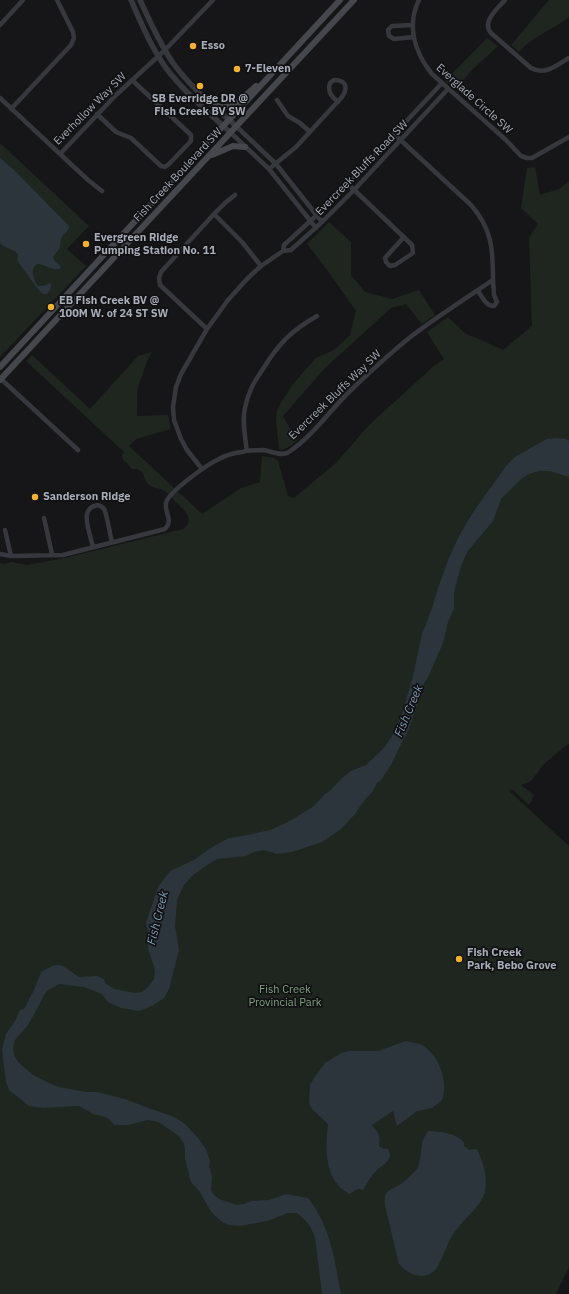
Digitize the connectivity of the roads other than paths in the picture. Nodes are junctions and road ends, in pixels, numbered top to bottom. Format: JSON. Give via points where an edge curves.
{"nodes":[{"id":1,"x":23,"y":0,"type":"edge"},
{"id":2,"x":57,"y":0,"type":"edge"},
{"id":3,"x":131,"y":0,"type":"edge"},
{"id":4,"x":140,"y":0,"type":"edge"},
{"id":5,"x":214,"y":0,"type":"edge"},
{"id":6,"x":340,"y":0,"type":"edge"},
{"id":7,"x":354,"y":0,"type":"edge"},
{"id":8,"x":418,"y":0,"type":"edge"},
{"id":9,"x":505,"y":0,"type":"edge"},
{"id":10,"x":0,"y":25,"type":"edge"},
{"id":11,"x":413,"y":25,"type":"junction"},
{"id":12,"x":414,"y":37,"type":"junction"},
{"id":13,"x":165,"y":50,"type":"junction"},
{"id":14,"x":158,"y":56,"type":"junction"},
{"id":15,"x":569,"y":58,"type":"edge"},
{"id":16,"x":278,"y":68,"type":"junction"},
{"id":17,"x":132,"y":80,"type":"junction"},
{"id":18,"x":442,"y":83,"type":"junction"},
{"id":19,"x":448,"y":89,"type":"junction"},
{"id":20,"x":205,"y":97,"type":"junction"},
{"id":21,"x":0,"y":98,"type":"edge"},
{"id":22,"x":278,"y":100,"type":"dead end"},
{"id":23,"x":338,"y":102,"type":"junction"},
{"id":24,"x":11,"y":109,"type":"junction"},
{"id":25,"x":97,"y":114,"type":"junction"},
{"id":26,"x":229,"y":119,"type":"junction"},
{"id":27,"x":223,"y":126,"type":"junction"},
{"id":28,"x":237,"y":127,"type":"junction"},
{"id":29,"x":310,"y":132,"type":"junction"},
{"id":30,"x":231,"y":133,"type":"junction"},
{"id":31,"x":394,"y":134,"type":"junction"},
{"id":32,"x":569,"y":137,"type":"edge"},
{"id":33,"x":400,"y":140,"type":"junction"},
{"id":34,"x":246,"y":147,"type":"junction"},
{"id":35,"x":60,"y":154,"type":"junction"},
{"id":36,"x":209,"y":157,"type":"junction"},
{"id":37,"x":276,"y":164,"type":"junction"},
{"id":38,"x":269,"y":169,"type":"junction"},
{"id":39,"x":348,"y":184,"type":"junction"},
{"id":40,"x":102,"y":190,"type":"dead end"},
{"id":41,"x":354,"y":190,"type":"junction"},
{"id":42,"x":235,"y":195,"type":"dead end"},
{"id":43,"x":214,"y":214,"type":"junction"},
{"id":44,"x":317,"y":216,"type":"junction"},
{"id":45,"x":311,"y":221,"type":"junction"},
{"id":46,"x":322,"y":222,"type":"junction"},
{"id":47,"x":316,"y":228,"type":"junction"},
{"id":48,"x":404,"y":237,"type":"junction"},
{"id":49,"x":283,"y":251,"type":"junction"},
{"id":50,"x":261,"y":266,"type":"junction"},
{"id":51,"x":493,"y":280,"type":"junction"},
{"id":52,"x":478,"y":291,"type":"junction"},
{"id":53,"x":68,"y":294,"type":"junction"},
{"id":54,"x":74,"y":299,"type":"junction"},
{"id":55,"x":317,"y":316,"type":"dead end"},
{"id":56,"x":207,"y":329,"type":"junction"},
{"id":57,"x":0,"y":367,"type":"edge"},
{"id":58,"x":0,"y":380,"type":"edge"},
{"id":59,"x":78,"y":450,"type":"dead end"},
{"id":60,"x":247,"y":451,"type":"junction"},
{"id":61,"x":202,"y":469,"type":"junction"},
{"id":62,"x":44,"y":518,"type":"dead end"},
{"id":63,"x":5,"y":530,"type":"dead end"},
{"id":64,"x":112,"y":542,"type":"junction"},
{"id":65,"x":93,"y":547,"type":"junction"},
{"id":66,"x":0,"y":554,"type":"edge"},
{"id":67,"x":52,"y":554,"type":"junction"},
{"id":68,"x":10,"y":556,"type":"junction"}],
"edges":[{"from":1,"to":10,"type":"street"},
{"from":2,"to":24,"type":"street","via":[[74,32],[74,40]]},
{"from":3,"to":14,"type":"street"},
{"from":4,"to":13,"type":"street"},
{"from":5,"to":13,"type":"street","name":"Everhollow Way SW"},
{"from":6,"to":16,"type":"main road","name":"Fish Creek Boulevard SW"},
{"from":7,"to":28,"type":"main road","name":"Fish Creek Boulevard SW"},
{"from":8,"to":11,"type":"street","name":"Everglade Circle SW"},
{"from":9,"to":15,"type":"street","via":[[488,21],[488,30],[494,36],[531,68],[538,71],[547,70]]},
{"from":11,"to":12,"type":"street","name":"Everglade Circle SW"},
{"from":11,"to":12,"type":"street","via":[[392,26],[388,30],[389,36],[394,39]]},
{"from":12,"to":18,"type":"street","name":"Everglade Circle SW","via":[[420,57]]},
{"from":13,"to":14,"type":"street","name":"Everhollow Way SW"},
{"from":13,"to":20,"type":"street","via":[[180,71]]},
{"from":14,"to":17,"type":"street","name":"Everhollow Way SW"},
{"from":14,"to":27,"type":"street","via":[[186,91]]},
{"from":16,"to":20,"type":"main road","via":[[233,105],[221,107]]},
{"from":16,"to":26,"type":"main road","name":"Fish Creek Boulevard SW"},
{"from":17,"to":25,"type":"street","name":"Everhollow Way SW"},
{"from":17,"to":25,"type":"street","via":[[191,135],[190,141],[169,164],[161,166],[131,138],[116,132]]},
{"from":18,"to":19,"type":"street","name":"Everglade Circle SW"},
{"from":18,"to":31,"type":"street","name":"Evercreek Bluffs Road SW"},
{"from":19,"to":32,"type":"street","name":"Everglade Circle SW","via":[[524,158],[532,158]]},
{"from":19,"to":33,"type":"street","name":"Evercreek Bluffs Road SW"},
{"from":20,"to":26,"type":"street"},
{"from":21,"to":24,"type":"street","name":"Everhollow Way SW"},
{"from":22,"to":29,"type":"street","via":[[288,116]]},
{"from":23,"to":23,"type":"street","via":[[346,87],[342,81],[334,80],[329,90]]},
{"from":23,"to":29,"type":"street"},
{"from":24,"to":35,"type":"street","name":"Everhollow Way SW"},
{"from":25,"to":35,"type":"street","name":"Everhollow Way SW"},
{"from":26,"to":27,"type":"main road","name":"Fish Creek Boulevard SW"},
{"from":26,"to":28,"type":"street"},
{"from":27,"to":30,"type":"street"},
{"from":27,"to":53,"type":"main road","name":"Fish Creek Boulevard SW"},
{"from":28,"to":30,"type":"main road","name":"Fish Creek Boulevard SW"},
{"from":28,"to":37,"type":"street"},
{"from":29,"to":37,"type":"street","via":[[296,148]]},
{"from":30,"to":34,"type":"street"},
{"from":30,"to":36,"type":"main road","name":"Fish Creek Boulevard SW"},
{"from":31,"to":33,"type":"street"},
{"from":31,"to":39,"type":"street","name":"Evercreek Bluffs Road SW"},
{"from":33,"to":41,"type":"street","name":"Evercreek Bluffs Road SW"},
{"from":33,"to":51,"type":"street","via":[[471,205],[480,217],[490,237]]},
{"from":34,"to":36,"type":"main road","via":[[233,146]]},
{"from":34,"to":38,"type":"street"},
{"from":35,"to":40,"type":"street"},
{"from":36,"to":54,"type":"main road","name":"Fish Creek Boulevard SW"},
{"from":37,"to":38,"type":"street"},
{"from":37,"to":44,"type":"street"},
{"from":38,"to":45,"type":"street"},
{"from":39,"to":41,"type":"street"},
{"from":39,"to":44,"type":"street","name":"Evercreek Bluffs Road SW"},
{"from":41,"to":46,"type":"street","name":"Evercreek Bluffs Road SW"},
{"from":41,"to":48,"type":"street"},
{"from":42,"to":43,"type":"street"},
{"from":43,"to":50,"type":"street"},
{"from":43,"to":56,"type":"street","via":[[161,272],[159,278],[160,285]]},
{"from":44,"to":45,"type":"street","name":"Evercreek Bluffs Road SW"},
{"from":44,"to":46,"type":"street"},
{"from":45,"to":47,"type":"street"},
{"from":45,"to":49,"type":"street","name":"Evercreek Bluffs Road SW","via":[[284,245]]},
{"from":46,"to":47,"type":"street","name":"Evercreek Bluffs Road SW"},
{"from":47,"to":49,"type":"street","name":"Evercreek Bluffs Road SW","via":[[291,250]]},
{"from":48,"to":48,"type":"street","via":[[385,258],[390,266],[413,253],[412,245]]},
{"from":49,"to":50,"type":"street","name":"Evercreek Bluffs Road SW"},
{"from":50,"to":56,"type":"street","name":"Evercreek Bluffs Road SW","via":[[235,291]]},
{"from":51,"to":52,"type":"street","name":"Evercreek Bluffs Way SW"},
{"from":51,"to":52,"type":"street","via":[[496,302],[494,306],[488,305]]},
{"from":52,"to":60,"type":"street","name":"Evercreek Bluffs Way SW","via":[[396,349],[350,391],[314,431],[289,452],[282,454],[262,450]]},
{"from":53,"to":54,"type":"street"},
{"from":53,"to":57,"type":"main road","name":"Fish Creek Boulevard SW"},
{"from":54,"to":58,"type":"main road","name":"Fish Creek Boulevard SW"},
{"from":55,"to":60,"type":"street","via":[[280,344],[251,387],[244,409]]},
{"from":56,"to":61,"type":"street","name":"Evercreek Bluffs Road SW","via":[[181,374],[173,407],[174,420],[181,439]]},
{"from":58,"to":59,"type":"street"},
{"from":60,"to":61,"type":"street","name":"Evercreek Bluffs Way SW","via":[[220,458]]},
{"from":61,"to":64,"type":"street","name":"Evercreek Bluffs Way SW","via":[[167,501],[169,521],[165,529]]},
{"from":62,"to":67,"type":"street"},
{"from":63,"to":68,"type":"street"},
{"from":64,"to":65,"type":"street"},
{"from":64,"to":65,"type":"street","via":[[104,509],[95,506],[89,509],[86,517]]},
{"from":65,"to":67,"type":"street","via":[[63,555]]},
{"from":66,"to":68,"type":"street"},
{"from":67,"to":68,"type":"street"}]}
